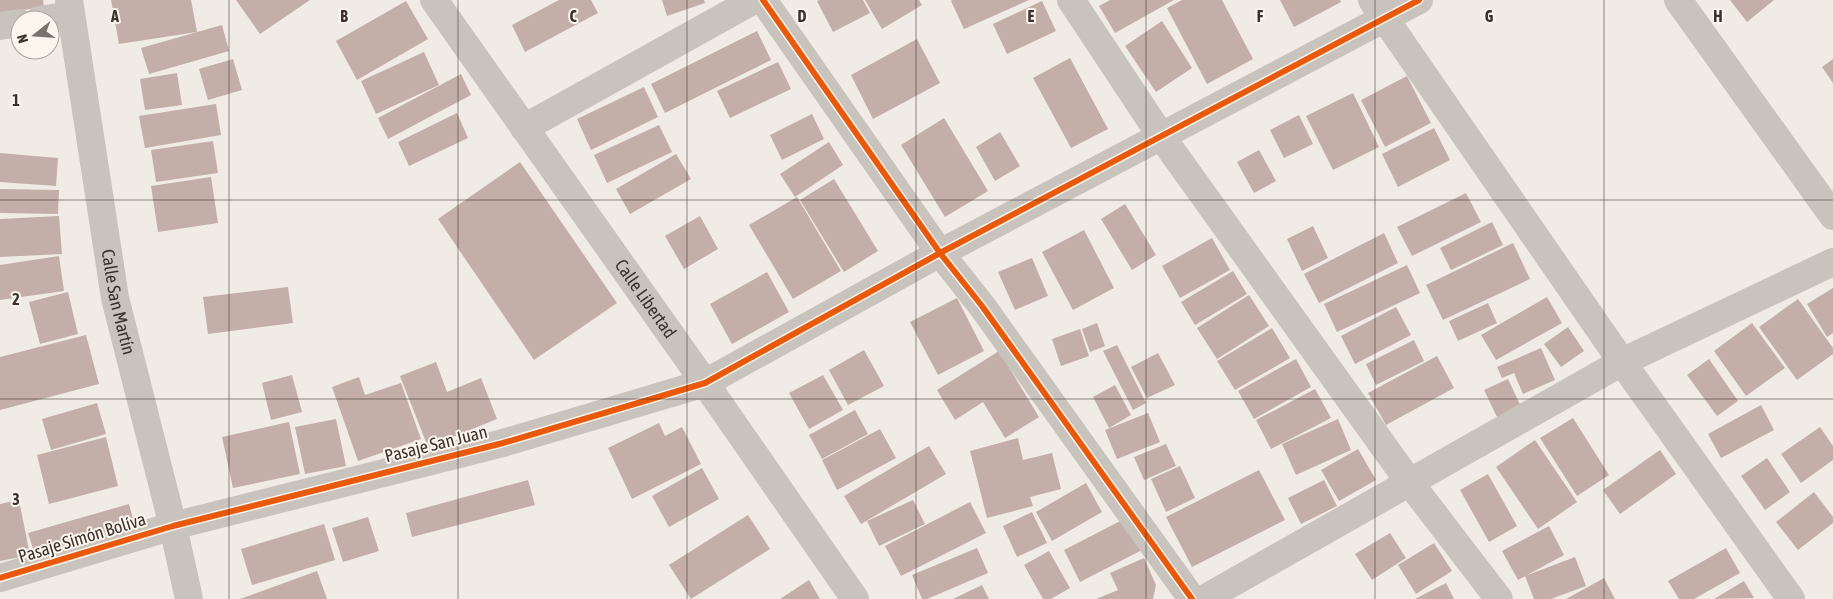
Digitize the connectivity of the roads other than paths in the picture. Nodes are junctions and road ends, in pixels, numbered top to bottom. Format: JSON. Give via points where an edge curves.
{"nodes":[{"id":1,"x":434,"y":0,"type":"edge"},
{"id":2,"x":754,"y":0,"type":"edge"},
{"id":3,"x":763,"y":0,"type":"edge"},
{"id":4,"x":1071,"y":0,"type":"edge"},
{"id":5,"x":1419,"y":0,"type":"edge"},
{"id":6,"x":1678,"y":0,"type":"edge"},
{"id":7,"x":70,"y":8,"type":"edge"},
{"id":8,"x":1378,"y":9,"type":"edge"},
{"id":9,"x":524,"y":128,"type":"junction"},
{"id":10,"x":1161,"y":136,"type":"junction"},
{"id":11,"x":1833,"y":216,"type":"edge"},
{"id":12,"x":940,"y":253,"type":"junction"},
{"id":13,"x":1833,"y":262,"type":"edge"},
{"id":14,"x":1622,"y":362,"type":"junction"},
{"id":15,"x":705,"y":383,"type":"junction"},
{"id":16,"x":1410,"y":483,"type":"junction"},
{"id":17,"x":173,"y":526,"type":"junction"},
{"id":18,"x":0,"y":578,"type":"edge"},
{"id":19,"x":189,"y":599,"type":"edge"},
{"id":20,"x":855,"y":599,"type":"edge"},
{"id":21,"x":1192,"y":599,"type":"edge"},
{"id":22,"x":1204,"y":599,"type":"edge"},
{"id":23,"x":1499,"y":599,"type":"edge"},
{"id":24,"x":1792,"y":599,"type":"edge"}],
"edges":[{"from":1,"to":9,"type":"street","name":"Calle Libertad"},
{"from":2,"to":9,"type":"street"},
{"from":3,"to":12,"type":"street"},
{"from":4,"to":10,"type":"street"},
{"from":5,"to":8,"type":"street","name":"Pasaje San Juan"},
{"from":6,"to":11,"type":"street"},
{"from":7,"to":17,"type":"street","name":"Calle San Martín","via":[[115,298]]},
{"from":8,"to":10,"type":"street","name":"Pasaje San Juan"},
{"from":8,"to":14,"type":"street"},
{"from":9,"to":15,"type":"street","name":"Calle Libertad"},
{"from":10,"to":12,"type":"street","name":"Pasaje San Juan"},
{"from":10,"to":16,"type":"street"},
{"from":12,"to":15,"type":"street","name":"Pasaje San Juan"},
{"from":12,"to":21,"type":"street","via":[[982,306]]},
{"from":13,"to":14,"type":"street"},
{"from":14,"to":16,"type":"street"},
{"from":14,"to":24,"type":"street"},
{"from":15,"to":17,"type":"street","name":"Pasaje San Juan","via":[[503,443]]},
{"from":15,"to":20,"type":"street","name":"Calle Libertad"},
{"from":16,"to":22,"type":"street"},
{"from":16,"to":23,"type":"street"},
{"from":17,"to":18,"type":"street","name":"Pasaje Simón Bolíva"},
{"from":17,"to":19,"type":"street","name":"Calle San Martín"}]}
